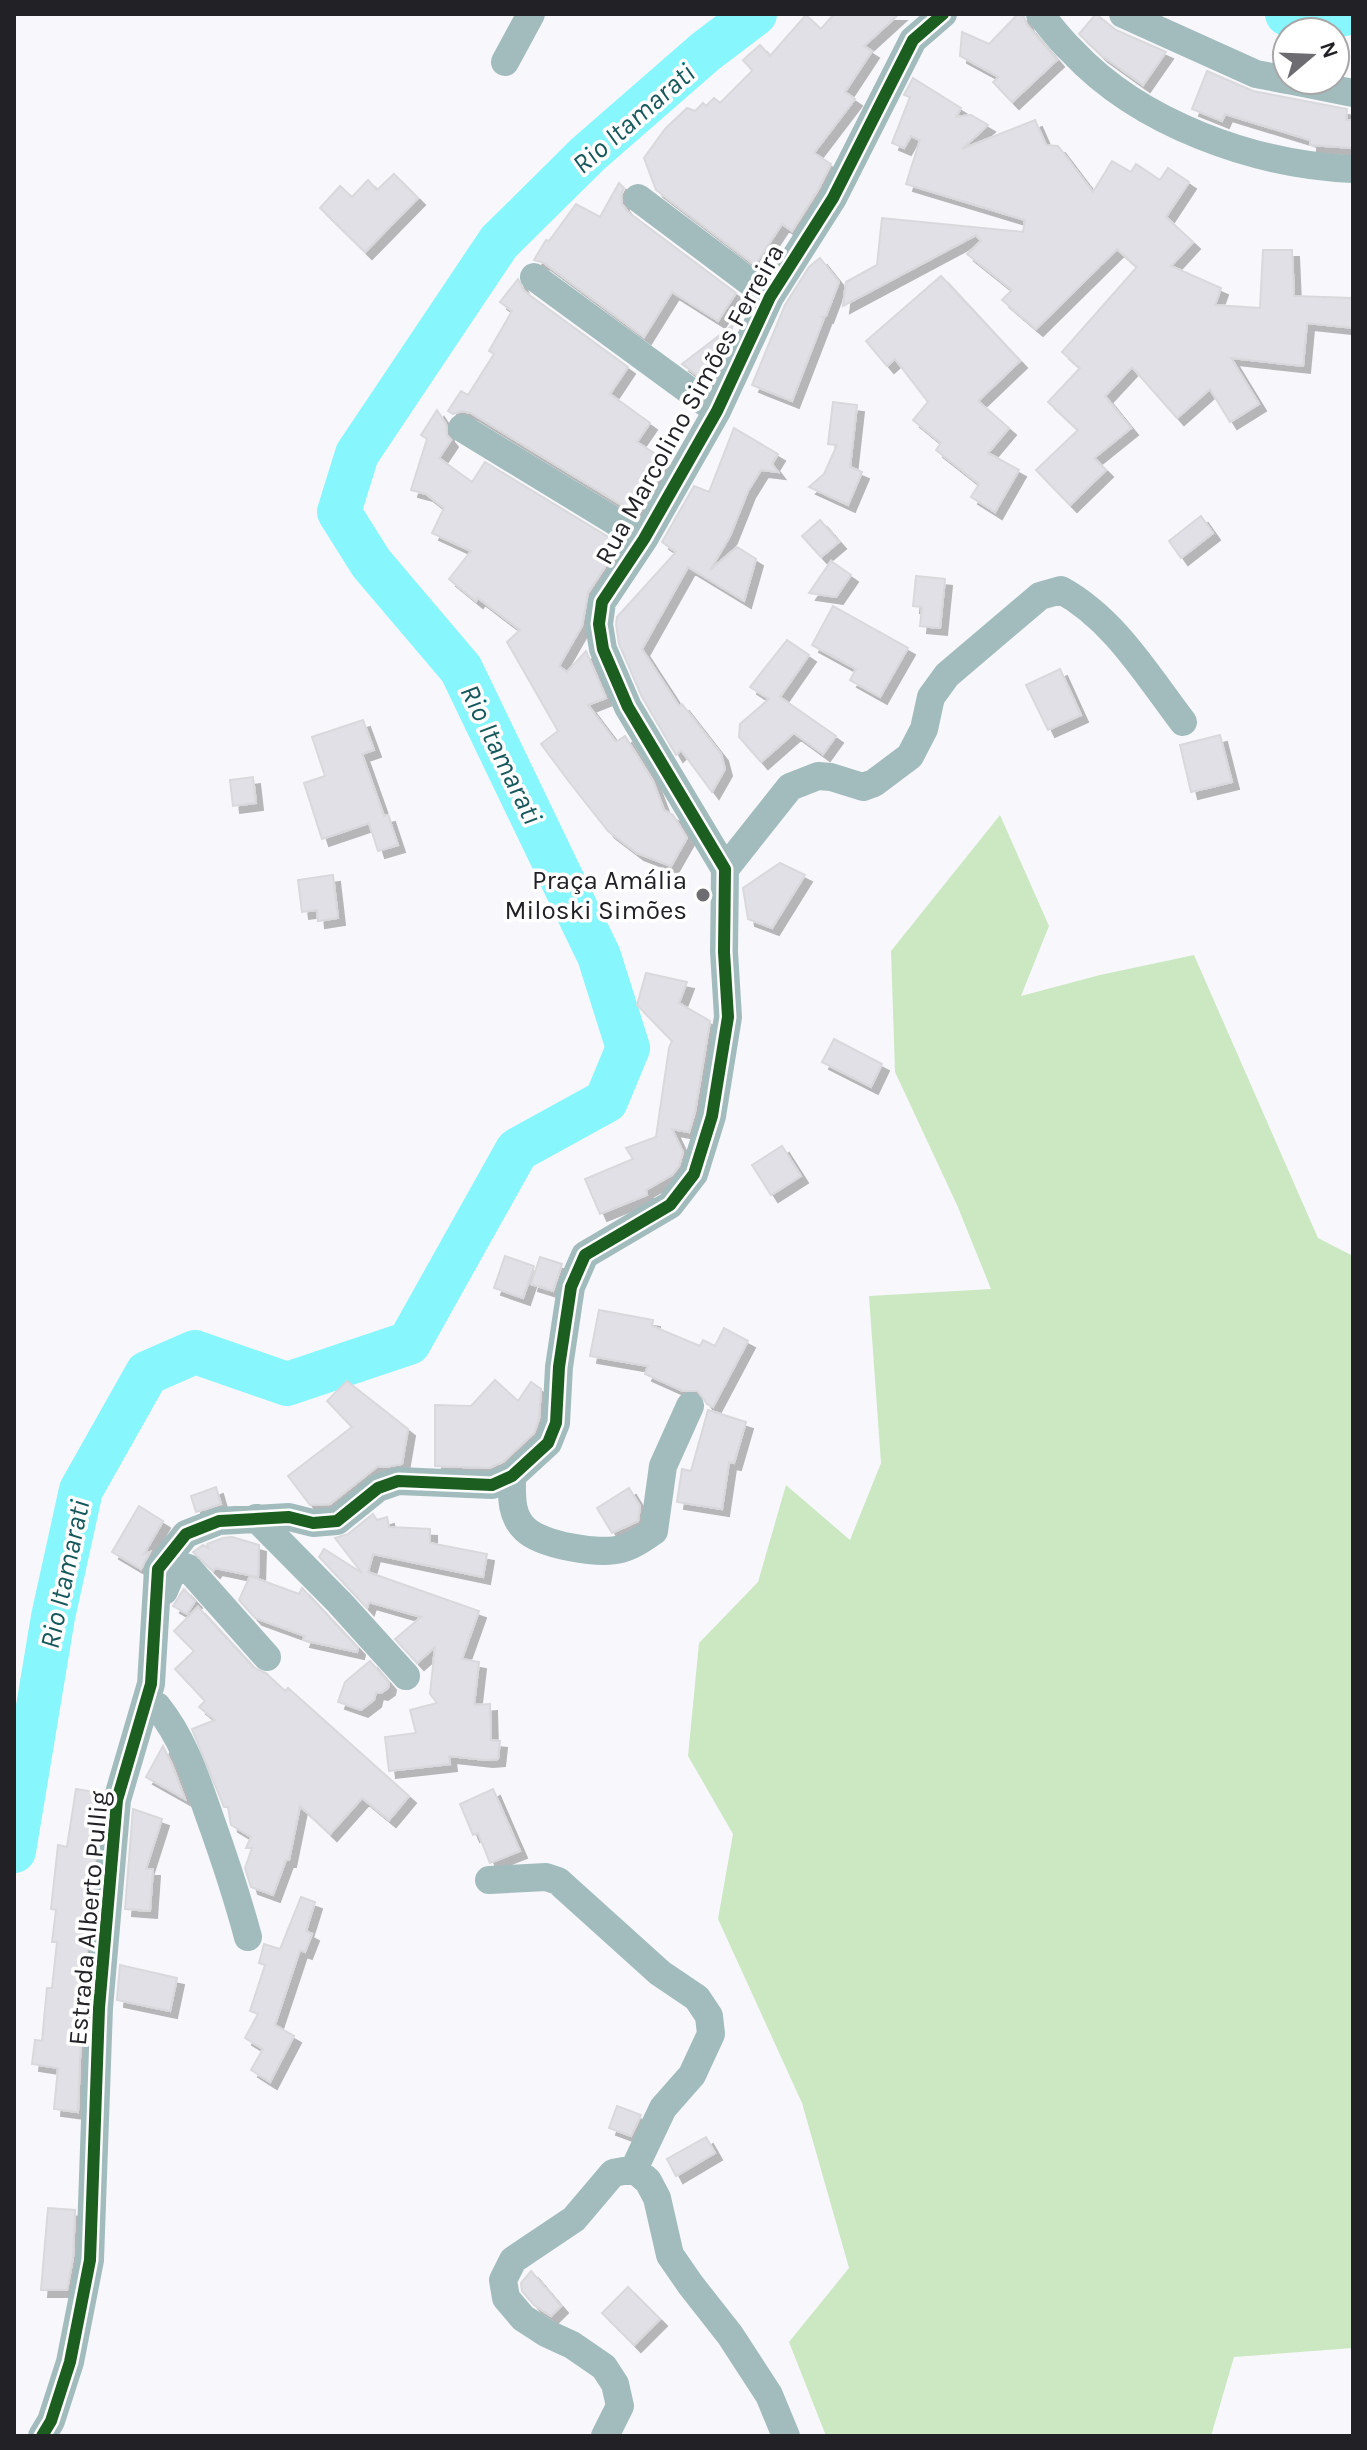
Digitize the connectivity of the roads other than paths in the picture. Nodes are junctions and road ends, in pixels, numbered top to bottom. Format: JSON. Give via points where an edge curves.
{"nodes":[{"id":1,"x":531,"y":14,"type":"edge"},
{"id":2,"x":943,"y":14,"type":"edge"},
{"id":3,"x":1040,"y":14,"type":"edge"},
{"id":4,"x":1123,"y":14,"type":"edge"},
{"id":5,"x":505,"y":62,"type":"dead end"},
{"id":6,"x":1271,"y":77,"type":"edge"},
{"id":7,"x":1353,"y":169,"type":"edge"},
{"id":8,"x":638,"y":198,"type":"dead end"},
{"id":9,"x":534,"y":277,"type":"dead end"},
{"id":10,"x":770,"y":297,"type":"junction"},
{"id":11,"x":717,"y":411,"type":"junction"},
{"id":12,"x":462,"y":428,"type":"dead end"},
{"id":13,"x":644,"y":539,"type":"junction"},
{"id":14,"x":1183,"y":722,"type":"dead end"},
{"id":15,"x":725,"y":869,"type":"junction"},
{"id":16,"x":690,"y":1406,"type":"dead end"},
{"id":17,"x":512,"y":1476,"type":"junction"},
{"id":18,"x":256,"y":1518,"type":"junction"},
{"id":19,"x":267,"y":1657,"type":"dead end"},
{"id":20,"x":406,"y":1676,"type":"dead end"},
{"id":21,"x":157,"y":1706,"type":"junction"},
{"id":22,"x":117,"y":1800,"type":"junction"},
{"id":23,"x":489,"y":1880,"type":"dead end"},
{"id":24,"x":248,"y":1937,"type":"dead end"},
{"id":25,"x":634,"y":2169,"type":"junction"},
{"id":26,"x":42,"y":2436,"type":"edge"},
{"id":27,"x":605,"y":2436,"type":"edge"},
{"id":28,"x":786,"y":2436,"type":"edge"}],
"edges":[{"from":1,"to":5,"type":"street"},
{"from":2,"to":10,"type":"street","name":"Rua Marcolino Simões Ferreira","via":[[913,40],[833,198]]},
{"from":3,"to":7,"type":"street","via":[[1073,53],[1156,116],[1230,148],[1318,168]]},
{"from":4,"to":6,"type":"street"},
{"from":8,"to":10,"type":"street"},
{"from":9,"to":11,"type":"street"},
{"from":10,"to":11,"type":"street","name":"Rua Marcolino Simões Ferreira"},
{"from":11,"to":13,"type":"street","name":"Rua Marcolino Simões Ferreira"},
{"from":12,"to":13,"type":"street"},
{"from":13,"to":15,"type":"street","name":"Rua Marcolino Simões Ferreira","via":[[602,602],[603,649],[628,707]]},
{"from":14,"to":15,"type":"street","via":[[1115,632],[1080,600],[1061,590],[1040,596],[947,675],[931,697],[924,729],[910,756],[863,787],[818,776],[790,787]]},
{"from":15,"to":17,"type":"street","via":[[728,1017],[712,1116],[694,1174],[670,1205],[585,1255],[571,1287],[556,1423],[548,1443]]},
{"from":16,"to":17,"type":"street","via":[[663,1466],[654,1531],[619,1550],[544,1542],[533,1535],[512,1506]]},
{"from":17,"to":18,"type":"street","name":"Estrada Alberto Pullig","via":[[492,1485],[398,1481],[378,1488],[337,1521]]},
{"from":18,"to":20,"type":"street"},
{"from":18,"to":22,"type":"street","name":"Estrada Alberto Pullig","via":[[219,1521],[186,1534],[158,1569],[151,1684]]},
{"from":19,"to":21,"type":"street","via":[[202,1580],[181,1566],[165,1583]]},
{"from":21,"to":22,"type":"street","via":[[145,1751]]},
{"from":21,"to":24,"type":"street","via":[[189,1758]]},
{"from":22,"to":26,"type":"street","name":"Estrada Alberto Pullig","via":[[99,2008],[90,2260],[70,2362]]},
{"from":23,"to":25,"type":"street","via":[[558,1881],[660,1973],[697,1998],[709,2016],[711,2034],[692,2075],[663,2108]]},
{"from":25,"to":27,"type":"street","via":[[613,2173],[574,2219],[513,2260],[503,2280],[506,2298],[523,2318],[604,2367],[620,2406]]},
{"from":25,"to":28,"type":"street","via":[[657,2198],[670,2255],[769,2395]]}]}
